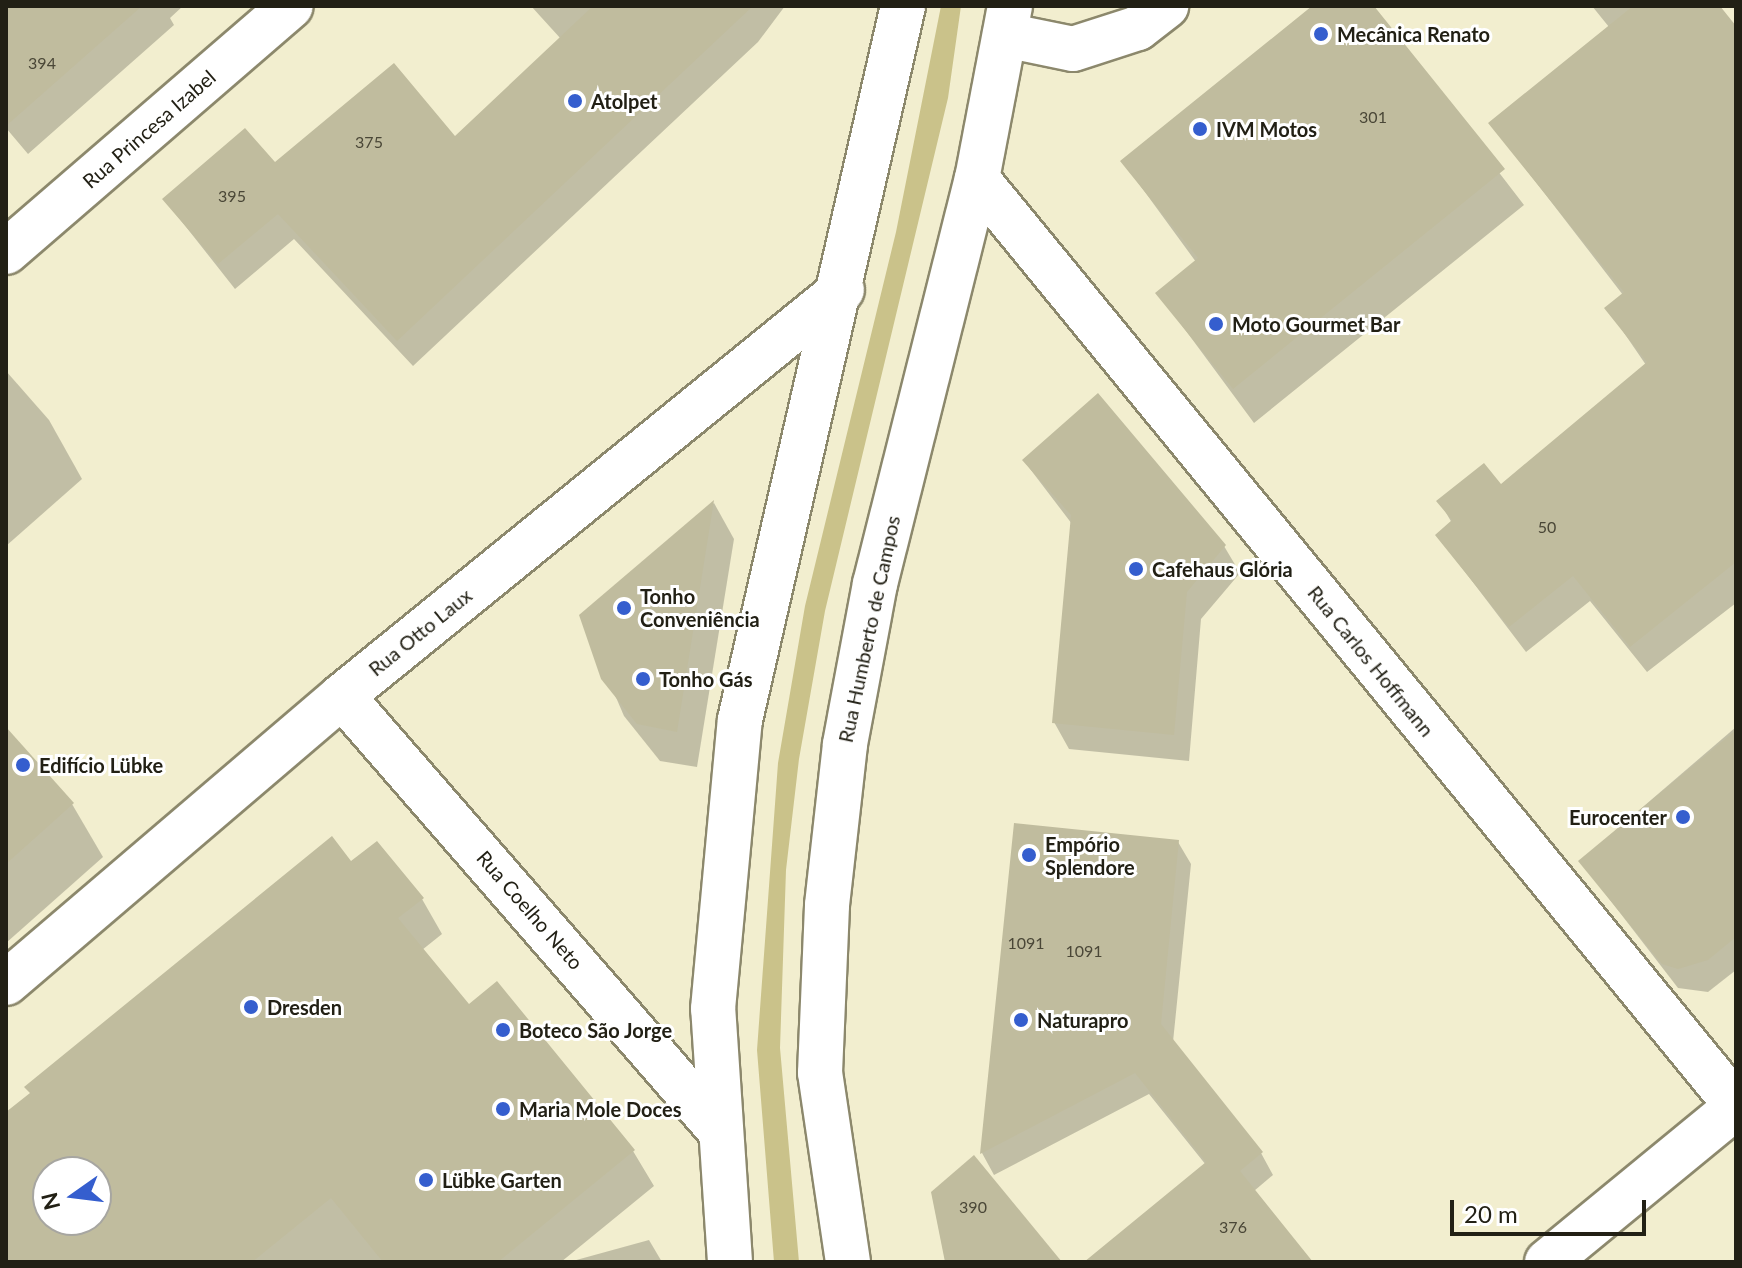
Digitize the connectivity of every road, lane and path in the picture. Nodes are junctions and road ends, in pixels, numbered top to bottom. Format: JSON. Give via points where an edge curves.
{"nodes":[{"id":1,"x":291,"y":6,"type":"edge"},
{"id":2,"x":903,"y":6,"type":"edge"},
{"id":3,"x":1166,"y":6,"type":"edge"},
{"id":4,"x":1008,"y":20,"type":"edge"},
{"id":5,"x":977,"y":179,"type":"junction"},
{"id":6,"x":6,"y":252,"type":"edge"},
{"id":7,"x":842,"y":290,"type":"junction"},
{"id":8,"x":342,"y":696,"type":"junction"},
{"id":9,"x":6,"y":983,"type":"edge"},
{"id":10,"x":1736,"y":1106,"type":"edge"},
{"id":11,"x":716,"y":1126,"type":"junction"},
{"id":12,"x":730,"y":1262,"type":"edge"},
{"id":13,"x":848,"y":1262,"type":"edge"},
{"id":14,"x":1547,"y":1262,"type":"edge"}],
"edges":[{"from":1,"to":6,"type":"street","name":"Rua Princesa Izabel"},
{"from":2,"to":7,"type":"street"},
{"from":3,"to":4,"type":"street","via":[[1138,28],[1073,49]]},
{"from":4,"to":5,"type":"street","name":"Rua Humberto de Campos"},
{"from":5,"to":10,"type":"street","name":"Rua Carlos Hoffmann"},
{"from":5,"to":13,"type":"street","name":"Rua Humberto de Campos","via":[[875,584],[845,744],[827,905],[820,1073]]},
{"from":7,"to":8,"type":"street","name":"Rua Otto Laux"},
{"from":7,"to":11,"type":"street","via":[[740,720],[713,1009]]},
{"from":8,"to":9,"type":"street","name":"Rua Otto Laux"},
{"from":8,"to":11,"type":"street","name":"Rua Coelho Neto"},
{"from":10,"to":14,"type":"street"},
{"from":11,"to":12,"type":"street"}]}
